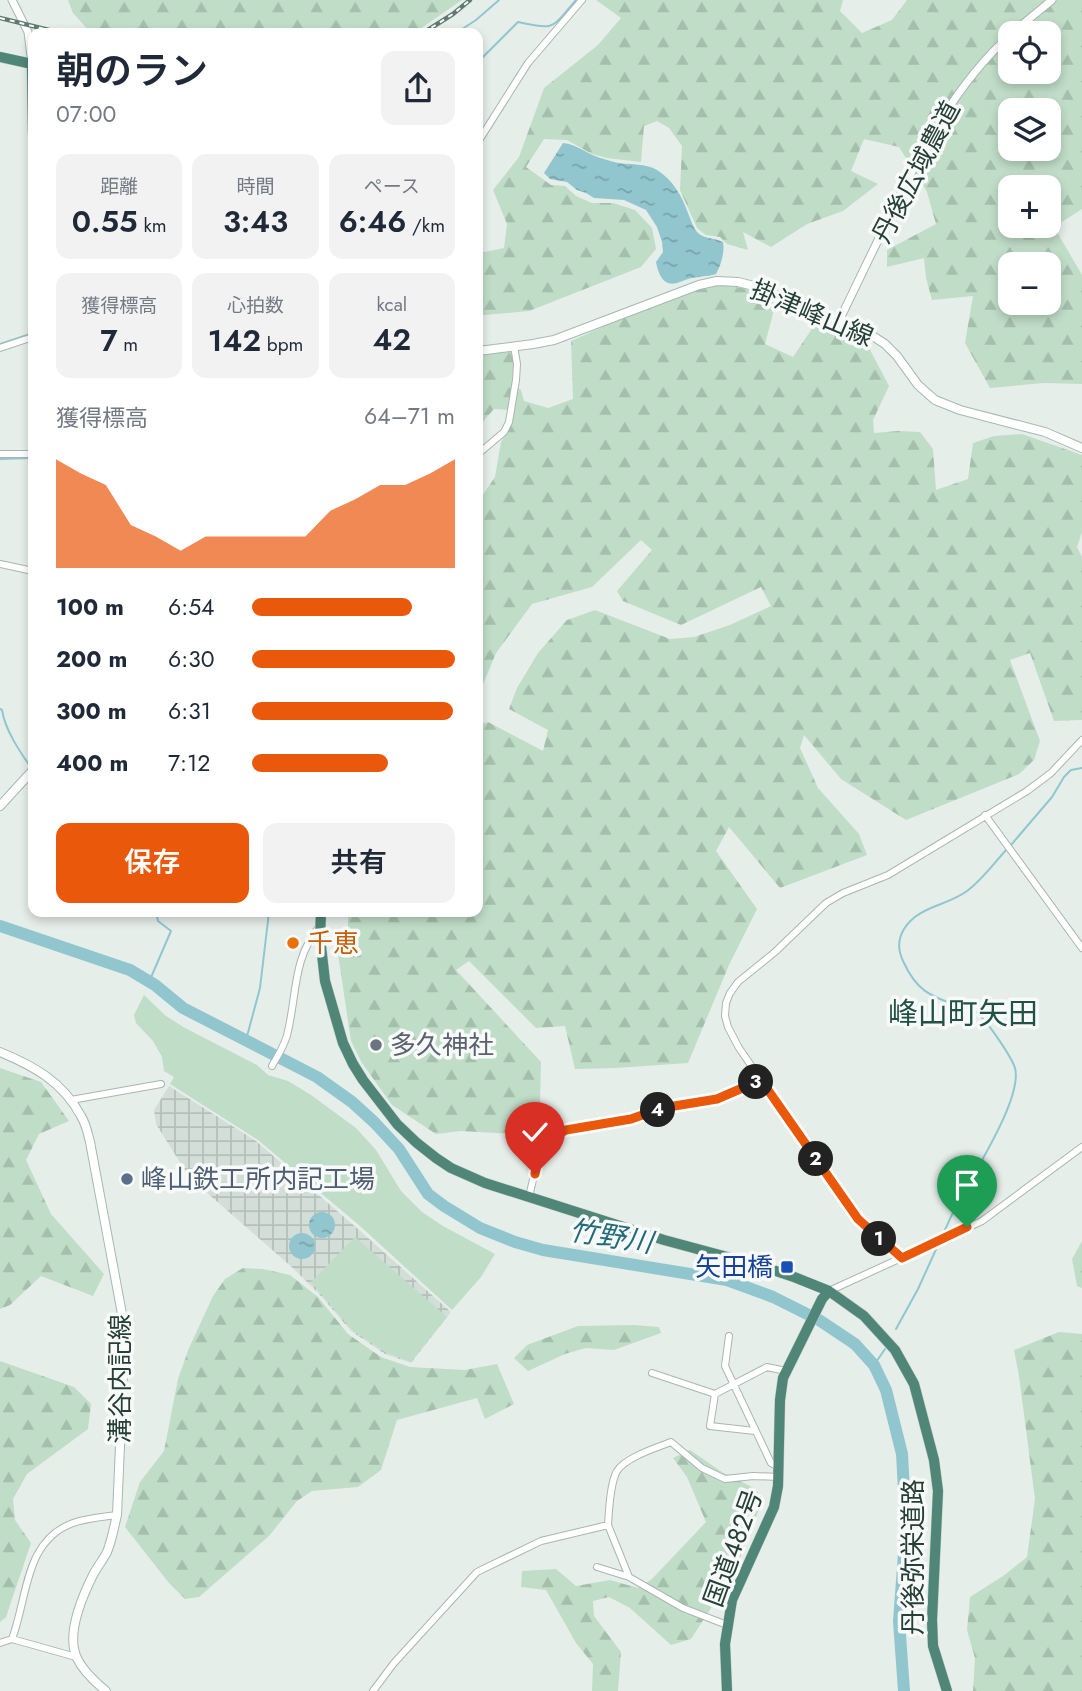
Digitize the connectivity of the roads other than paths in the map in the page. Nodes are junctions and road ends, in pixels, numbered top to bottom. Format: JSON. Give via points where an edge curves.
{"nodes":[{"id":1,"x":12,"y":0,"type":"edge"},
{"id":2,"x":582,"y":0,"type":"edge"},
{"id":3,"x":1052,"y":0,"type":"edge"},
{"id":4,"x":1027,"y":21,"type":"edge"},
{"id":5,"x":28,"y":32,"type":"edge"},
{"id":6,"x":998,"y":47,"type":"edge"},
{"id":7,"x":0,"y":57,"type":"edge"},
{"id":8,"x":28,"y":63,"type":"edge"},
{"id":9,"x":483,"y":134,"type":"edge"},
{"id":10,"x":839,"y":321,"type":"junction"},
{"id":11,"x":28,"y":339,"type":"edge"},
{"id":12,"x":514,"y":346,"type":"junction"},
{"id":13,"x":0,"y":348,"type":"edge"},
{"id":14,"x":483,"y":350,"type":"edge"},
{"id":15,"x":1082,"y":448,"type":"edge"},
{"id":16,"x":483,"y":450,"type":"edge"},
{"id":17,"x":0,"y":454,"type":"edge"},
{"id":18,"x":28,"y":454,"type":"edge"},
{"id":19,"x":0,"y":564,"type":"edge"},
{"id":20,"x":28,"y":570,"type":"edge"},
{"id":21,"x":1082,"y":740,"type":"edge"},
{"id":22,"x":28,"y":775,"type":"edge"},
{"id":23,"x":0,"y":806,"type":"edge"},
{"id":24,"x":985,"y":815,"type":"junction"},
{"id":25,"x":321,"y":917,"type":"edge"},
{"id":26,"x":320,"y":926,"type":"junction"},
{"id":27,"x":1082,"y":947,"type":"edge"},
{"id":28,"x":0,"y":1052,"type":"edge"},
{"id":29,"x":272,"y":1066,"type":"dead end"},
{"id":30,"x":761,"y":1080,"type":"junction"},
{"id":31,"x":161,"y":1084,"type":"dead end"},
{"id":32,"x":71,"y":1100,"type":"junction"},
{"id":33,"x":1082,"y":1147,"type":"edge"},
{"id":34,"x":529,"y":1197,"type":"junction"},
{"id":35,"x":902,"y":1258,"type":"junction"},
{"id":36,"x":825,"y":1295,"type":"junction"},
{"id":37,"x":729,"y":1336,"type":"dead end"},
{"id":38,"x":786,"y":1371,"type":"junction"},
{"id":39,"x":652,"y":1373,"type":"dead end"},
{"id":40,"x":734,"y":1384,"type":"junction"},
{"id":41,"x":715,"y":1394,"type":"junction"},
{"id":42,"x":755,"y":1431,"type":"junction"},
{"id":43,"x":779,"y":1472,"type":"junction"},
{"id":44,"x":117,"y":1515,"type":"junction"},
{"id":45,"x":608,"y":1525,"type":"junction"},
{"id":46,"x":597,"y":1567,"type":"dead end"},
{"id":47,"x":629,"y":1577,"type":"junction"},
{"id":48,"x":727,"y":1625,"type":"junction"},
{"id":49,"x":12,"y":1639,"type":"junction"},
{"id":50,"x":0,"y":1643,"type":"edge"},
{"id":51,"x":76,"y":1657,"type":"junction"},
{"id":52,"x":106,"y":1691,"type":"edge"},
{"id":53,"x":373,"y":1691,"type":"edge"},
{"id":54,"x":727,"y":1691,"type":"edge"},
{"id":55,"x":947,"y":1691,"type":"edge"}],
"edges":[{"from":1,"to":5,"type":"street"},
{"from":2,"to":9,"type":"street","via":[[528,63]]},
{"from":3,"to":4,"type":"street","name":"丹後広域農道"},
{"from":6,"to":10,"type":"street","name":"丹後広域農道","via":[[974,72],[938,125]]},
{"from":7,"to":8,"type":"highway"},
{"from":10,"to":12,"type":"main road","name":"掛津峰山線","via":[[758,287],[717,281],[668,295],[554,340]]},
{"from":10,"to":15,"type":"main road","name":"掛津峰山線","via":[[885,344],[935,400],[1045,432]]},
{"from":11,"to":13,"type":"street"},
{"from":12,"to":14,"type":"main road","name":"掛津峰山線"},
{"from":12,"to":16,"type":"street","via":[[517,372],[509,422]]},
{"from":17,"to":18,"type":"street"},
{"from":19,"to":20,"type":"street"},
{"from":21,"to":24,"type":"street","via":[[1051,773]]},
{"from":22,"to":23,"type":"main road"},
{"from":24,"to":27,"type":"street"},
{"from":24,"to":30,"type":"street","via":[[888,875],[826,903],[738,982],[726,1003],[725,1016]]},
{"from":25,"to":26,"type":"highway"},
{"from":26,"to":29,"type":"street","via":[[303,955],[286,1040]]},
{"from":26,"to":34,"type":"highway","via":[[325,981],[343,1043],[378,1101],[416,1143],[451,1168]]},
{"from":28,"to":32,"type":"main road","name":"溝谷内記線","via":[[48,1076]]},
{"from":30,"to":34,"type":"street","via":[[717,1099],[566,1130],[545,1141],[540,1149]]},
{"from":30,"to":35,"type":"street","via":[[858,1219]]},
{"from":31,"to":32,"type":"street"},
{"from":32,"to":44,"type":"main road","name":"溝谷内記線","via":[[90,1142],[125,1330]]},
{"from":33,"to":35,"type":"street","via":[[982,1221]]},
{"from":34,"to":36,"type":"highway","via":[[774,1270]]},
{"from":35,"to":36,"type":"street"},
{"from":36,"to":38,"type":"highway","name":"国道482号"},
{"from":36,"to":55,"type":"highway","name":"丹後弥栄道路","via":[[875,1327],[895,1350],[914,1384],[937,1481],[933,1646]]},
{"from":37,"to":40,"type":"street","via":[[725,1366]]},
{"from":38,"to":40,"type":"street","via":[[767,1367]]},
{"from":38,"to":43,"type":"highway","name":"国道482号","via":[[780,1400]]},
{"from":39,"to":41,"type":"street"},
{"from":40,"to":41,"type":"street"},
{"from":40,"to":42,"type":"street"},
{"from":41,"to":42,"type":"street","via":[[710,1426]]},
{"from":42,"to":43,"type":"street"},
{"from":43,"to":45,"type":"street","via":[[725,1479],[702,1468],[671,1442],[618,1469]]},
{"from":43,"to":48,"type":"highway","name":"国道482号","via":[[774,1507],[732,1600]]},
{"from":44,"to":49,"type":"street","via":[[74,1522],[42,1545]]},
{"from":44,"to":51,"type":"main road","name":"溝谷内記線","via":[[106,1553],[80,1605],[73,1635]]},
{"from":45,"to":47,"type":"street"},
{"from":45,"to":53,"type":"street","via":[[541,1541],[477,1572]]},
{"from":46,"to":47,"type":"street"},
{"from":47,"to":48,"type":"street","via":[[683,1608]]},
{"from":48,"to":54,"type":"highway","name":"国道482号"},
{"from":49,"to":50,"type":"street"},
{"from":49,"to":51,"type":"street"},
{"from":51,"to":52,"type":"main road"}]}
